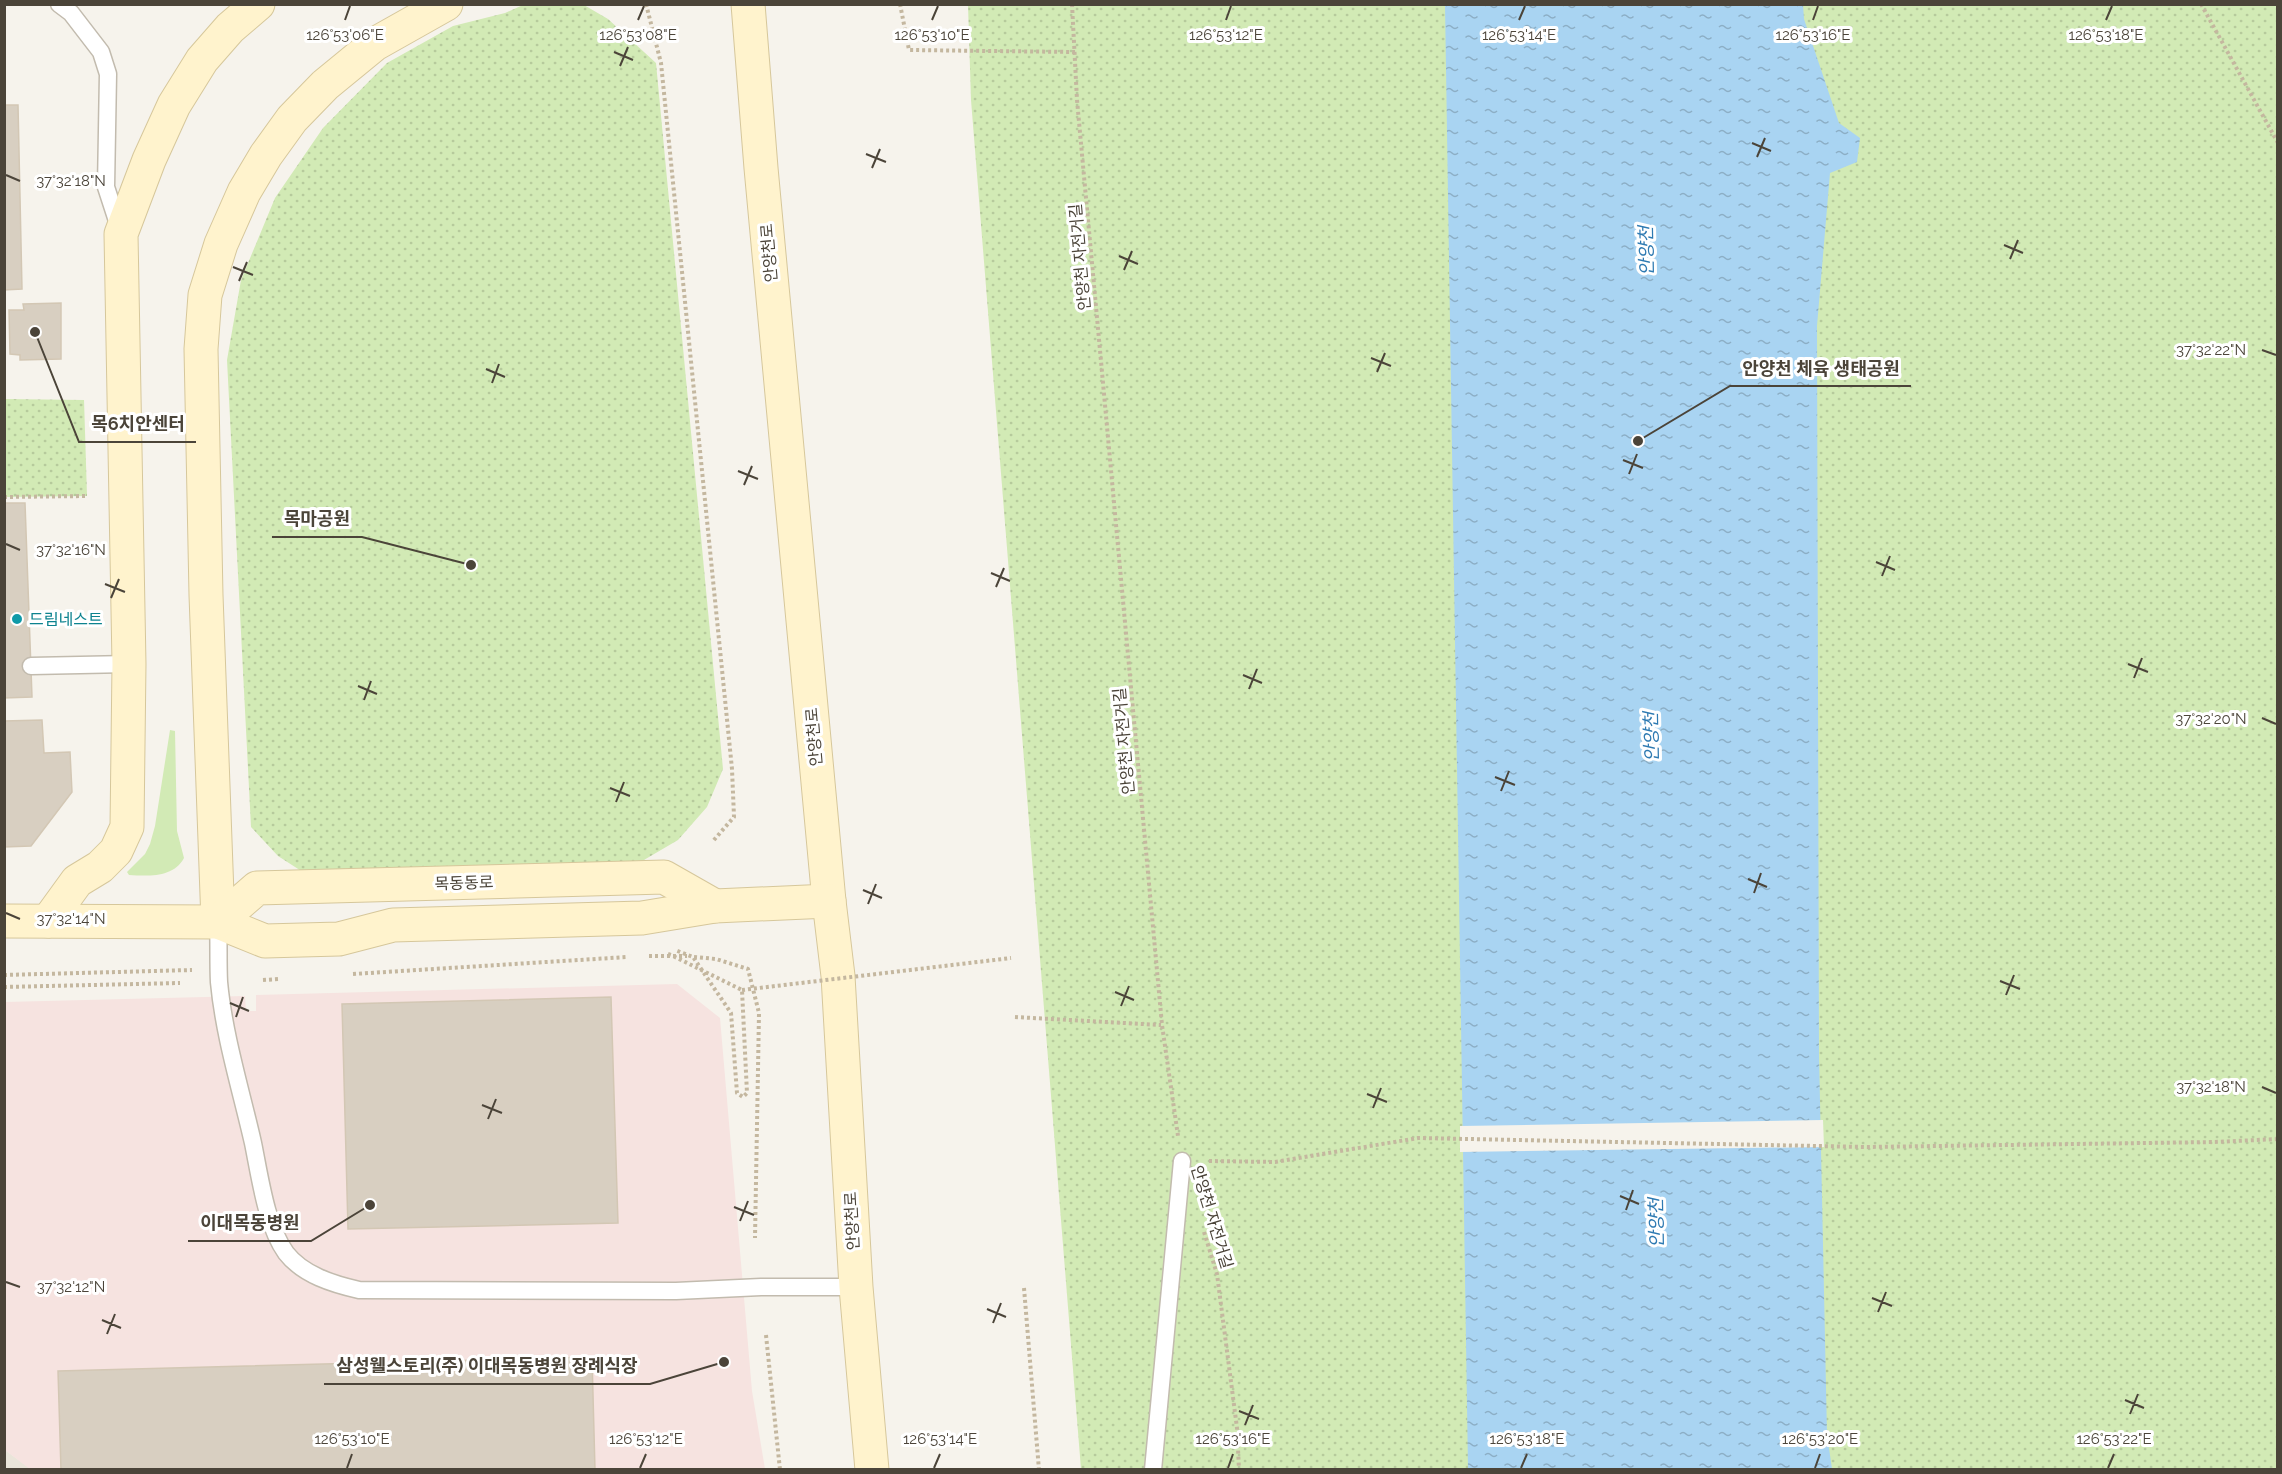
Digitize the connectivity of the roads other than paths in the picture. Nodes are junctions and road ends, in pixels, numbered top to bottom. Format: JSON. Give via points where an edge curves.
{"nodes":[{"id":1,"x":59,"y":4,"type":"edge"},
{"id":2,"x":258,"y":4,"type":"edge"},
{"id":3,"x":446,"y":4,"type":"edge"},
{"id":4,"x":748,"y":4,"type":"edge"},
{"id":5,"x":122,"y":234,"type":"junction"},
{"id":6,"x":129,"y":664,"type":"junction"},
{"id":7,"x":31,"y":666,"type":"dead end"},
{"id":8,"x":830,"y":901,"type":"junction"},
{"id":9,"x":715,"y":906,"type":"junction"},
{"id":10,"x":4,"y":921,"type":"edge"},
{"id":11,"x":48,"y":921,"type":"junction"},
{"id":12,"x":218,"y":922,"type":"junction"},
{"id":13,"x":1182,"y":1161,"type":"road end"},
{"id":14,"x":856,"y":1287,"type":"junction"},
{"id":15,"x":872,"y":1470,"type":"edge"},
{"id":16,"x":1153,"y":1470,"type":"edge"}],
"edges":[{"from":1,"to":5,"type":"lane","via":[[101,52],[108,74],[106,188]]},
{"from":2,"to":5,"type":"main road","via":[[202,60],[174,105]]},
{"from":3,"to":12,"type":"main road","via":[[375,44],[292,119],[244,192],[221,244],[205,296],[201,349],[206,595]]},
{"from":4,"to":8,"type":"main road","name":"안양천로"},
{"from":5,"to":6,"type":"main road"},
{"from":6,"to":7,"type":"lane"},
{"from":6,"to":11,"type":"main road","via":[[127,827],[116,851],[77,881]]},
{"from":8,"to":9,"type":"main road"},
{"from":8,"to":14,"type":"main road","name":"안양천로"},
{"from":9,"to":12,"type":"main road","via":[[642,918],[393,924],[339,939],[265,941]]},
{"from":9,"to":12,"type":"main road","name":"목동동로","via":[[664,878],[257,888]]},
{"from":10,"to":11,"type":"main road"},
{"from":11,"to":12,"type":"main road"},
{"from":12,"to":14,"type":"lane","via":[[219,981],[230,1047],[264,1194],[286,1253],[316,1276],[358,1290]]},
{"from":13,"to":16,"type":"lane"},
{"from":14,"to":15,"type":"main road","name":"안양천로"}]}
